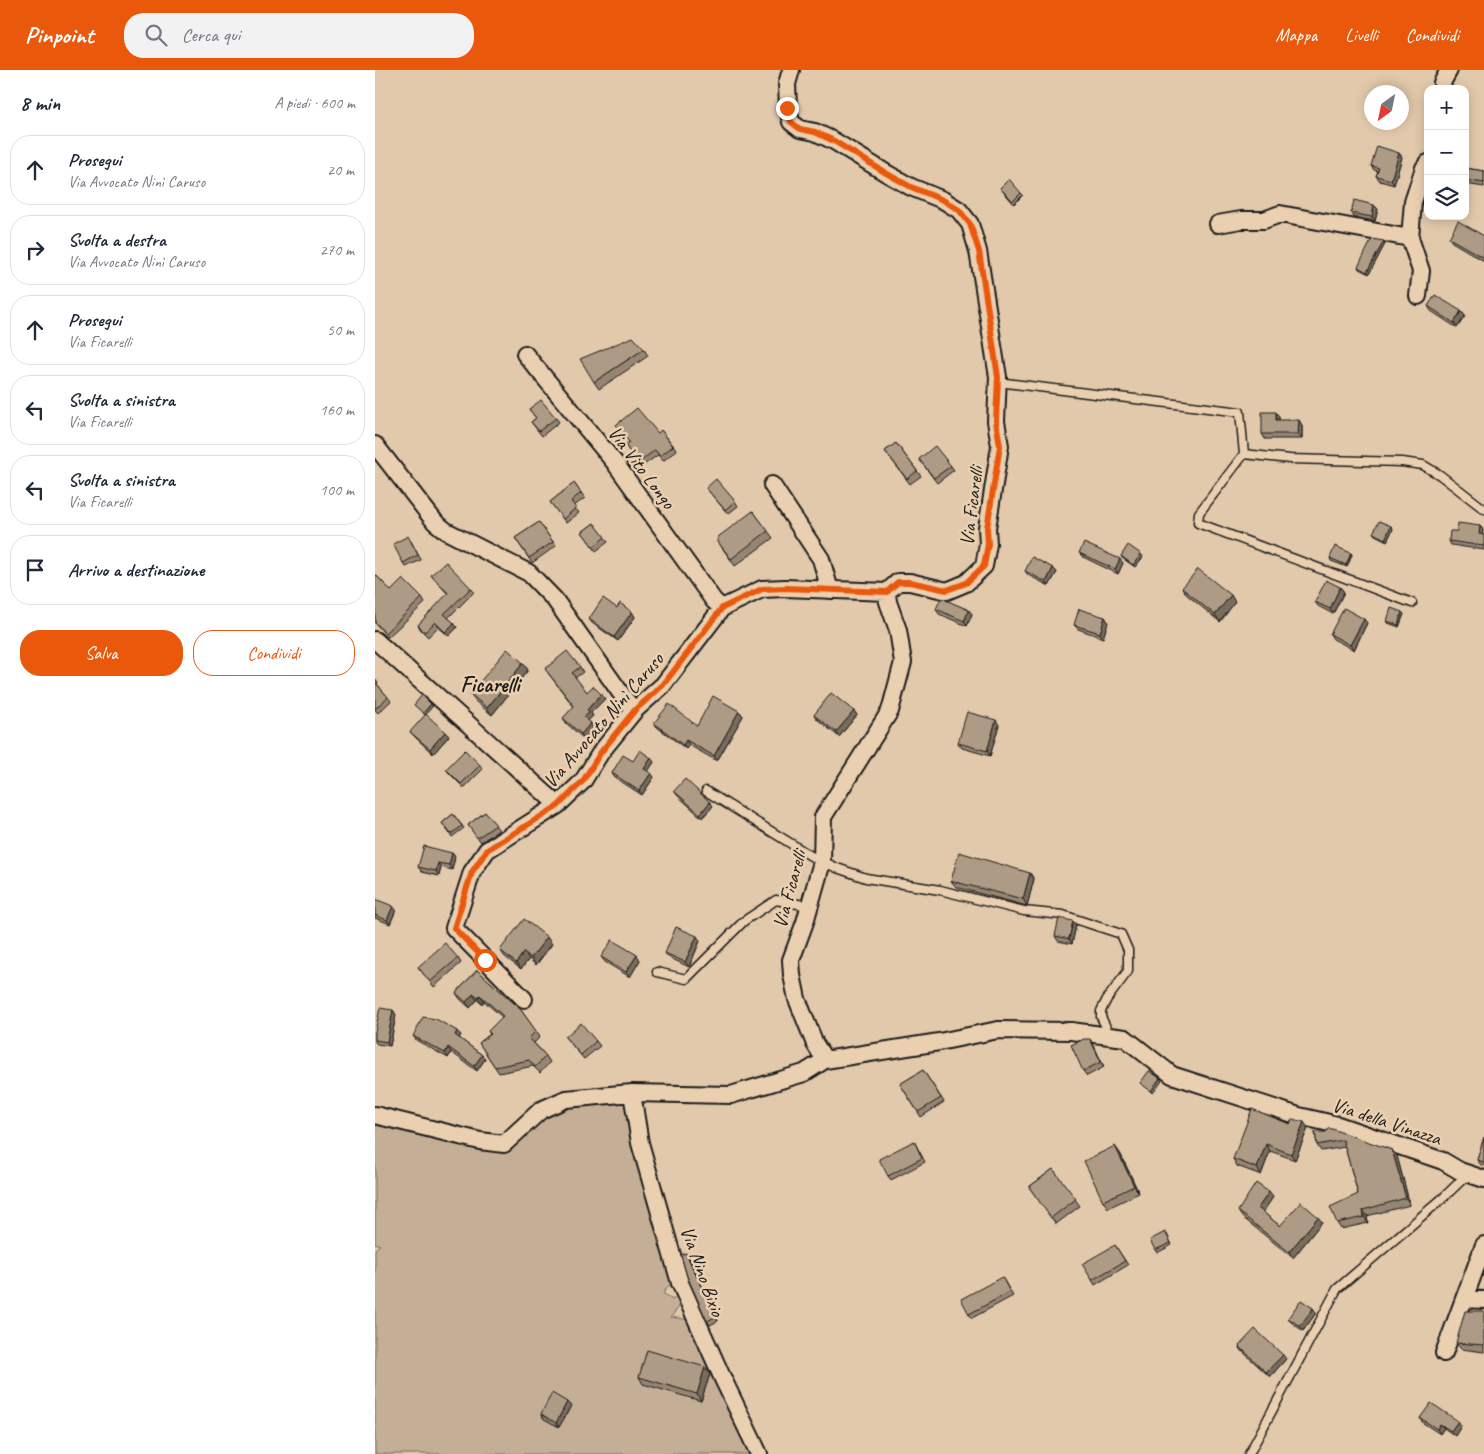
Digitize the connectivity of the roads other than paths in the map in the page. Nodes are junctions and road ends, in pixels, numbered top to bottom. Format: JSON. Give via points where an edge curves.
{"nodes":[{"id":1,"x":791,"y":70,"type":"edge"},
{"id":2,"x":1449,"y":70,"type":"edge"},
{"id":3,"x":1442,"y":85,"type":"edge"},
{"id":4,"x":1424,"y":168,"type":"edge"},
{"id":5,"x":1218,"y":224,"type":"dead end"},
{"id":6,"x":1411,"y":238,"type":"junction"},
{"id":7,"x":1418,"y":296,"type":"dead end"},
{"id":8,"x":525,"y":354,"type":"dead end"},
{"id":9,"x":998,"y":382,"type":"junction"},
{"id":10,"x":375,"y":445,"type":"edge"},
{"id":11,"x":1244,"y":454,"type":"junction"},
{"id":12,"x":771,"y":485,"type":"dead end"},
{"id":13,"x":1484,"y":508,"type":"edge"},
{"id":14,"x":830,"y":590,"type":"junction"},
{"id":15,"x":887,"y":592,"type":"junction"},
{"id":16,"x":1412,"y":603,"type":"dead end"},
{"id":17,"x":722,"y":608,"type":"junction"},
{"id":18,"x":375,"y":640,"type":"edge"},
{"id":19,"x":635,"y":710,"type":"junction"},
{"id":20,"x":706,"y":791,"type":"dead end"},
{"id":21,"x":558,"y":806,"type":"junction"},
{"id":22,"x":822,"y":862,"type":"junction"},
{"id":23,"x":809,"y":906,"type":"junction"},
{"id":24,"x":657,"y":972,"type":"dead end"},
{"id":25,"x":524,"y":999,"type":"dead end"},
{"id":26,"x":1108,"y":1036,"type":"junction"},
{"id":27,"x":825,"y":1060,"type":"junction"},
{"id":28,"x":633,"y":1094,"type":"junction"},
{"id":29,"x":375,"y":1115,"type":"edge"},
{"id":30,"x":1471,"y":1175,"type":"edge"},
{"id":31,"x":1484,"y":1245,"type":"edge"},
{"id":32,"x":1464,"y":1300,"type":"junction"},
{"id":33,"x":1484,"y":1300,"type":"edge"},
{"id":34,"x":1444,"y":1353,"type":"dead end"},
{"id":35,"x":759,"y":1454,"type":"edge"},
{"id":36,"x":1249,"y":1454,"type":"edge"}],
"edges":[{"from":1,"to":9,"type":"street","name":"Via Ficarelli","via":[[787,84],[787,108],[791,122],[800,129],[834,141],[911,187],[943,200],[959,210],[970,224],[979,251]]},
{"from":2,"to":3,"type":"street"},
{"from":4,"to":6,"type":"street","via":[[1413,202]]},
{"from":5,"to":6,"type":"street","via":[[1264,220],[1280,214]]},
{"from":6,"to":7,"type":"street","via":[[1421,271]]},
{"from":8,"to":17,"type":"street","name":"Via Vito Longo","via":[[615,464]]},
{"from":9,"to":11,"type":"lane","via":[[1240,412]]},
{"from":9,"to":15,"type":"street","name":"Via Ficarelli","via":[[996,421],[1000,446],[984,566],[966,583],[947,590],[898,582]]},
{"from":10,"to":19,"type":"street","via":[[435,522],[446,531],[529,574],[555,600]]},
{"from":11,"to":13,"type":"lane","via":[[1423,465]]},
{"from":11,"to":16,"type":"lane","via":[[1199,513],[1198,524]]},
{"from":12,"to":14,"type":"street","via":[[821,559]]},
{"from":14,"to":15,"type":"street","name":"Via Avvocato Ninì Caruso"},
{"from":14,"to":17,"type":"street","name":"Via Avvocato Ninì Caruso","via":[[762,589]]},
{"from":15,"to":22,"type":"street","name":"Via Ficarelli","via":[[903,662],[890,711],[823,817]]},
{"from":17,"to":19,"type":"street","name":"Via Avvocato Ninì Caruso","via":[[663,685]]},
{"from":18,"to":21,"type":"street"},
{"from":19,"to":21,"type":"street","name":"Via Avvocato Ninì Caruso","via":[[601,752],[583,781]]},
{"from":20,"to":22,"type":"lane"},
{"from":21,"to":25,"type":"street","name":"Via Avvocato Ninì Caruso","via":[[487,850],[472,872],[454,928]]},
{"from":22,"to":23,"type":"street","name":"Via Ficarelli"},
{"from":22,"to":26,"type":"lane","via":[[867,878],[940,890],[1024,911],[1063,915],[1121,934],[1128,950],[1128,971],[1101,1010]]},
{"from":23,"to":24,"type":"lane","via":[[776,900],[744,920],[686,979]]},
{"from":23,"to":27,"type":"street","name":"Via Ficarelli","via":[[791,960],[792,975],[797,999]]},
{"from":26,"to":27,"type":"street","name":"Via della Vinazza","via":[[1071,1031],[998,1030]]},
{"from":26,"to":30,"type":"street","name":"Via della Vinazza","via":[[1125,1038],[1172,1075],[1347,1128],[1443,1161]]},
{"from":27,"to":28,"type":"street","via":[[804,1072],[731,1095]]},
{"from":28,"to":29,"type":"street","via":[[566,1100],[541,1110],[504,1144]]},
{"from":28,"to":35,"type":"street","name":"Via Nino Bixio","via":[[639,1142],[680,1283]]},
{"from":30,"to":36,"type":"lane","via":[[1337,1289]]},
{"from":31,"to":32,"type":"street"},
{"from":32,"to":33,"type":"street"},
{"from":32,"to":34,"type":"street"}]}
